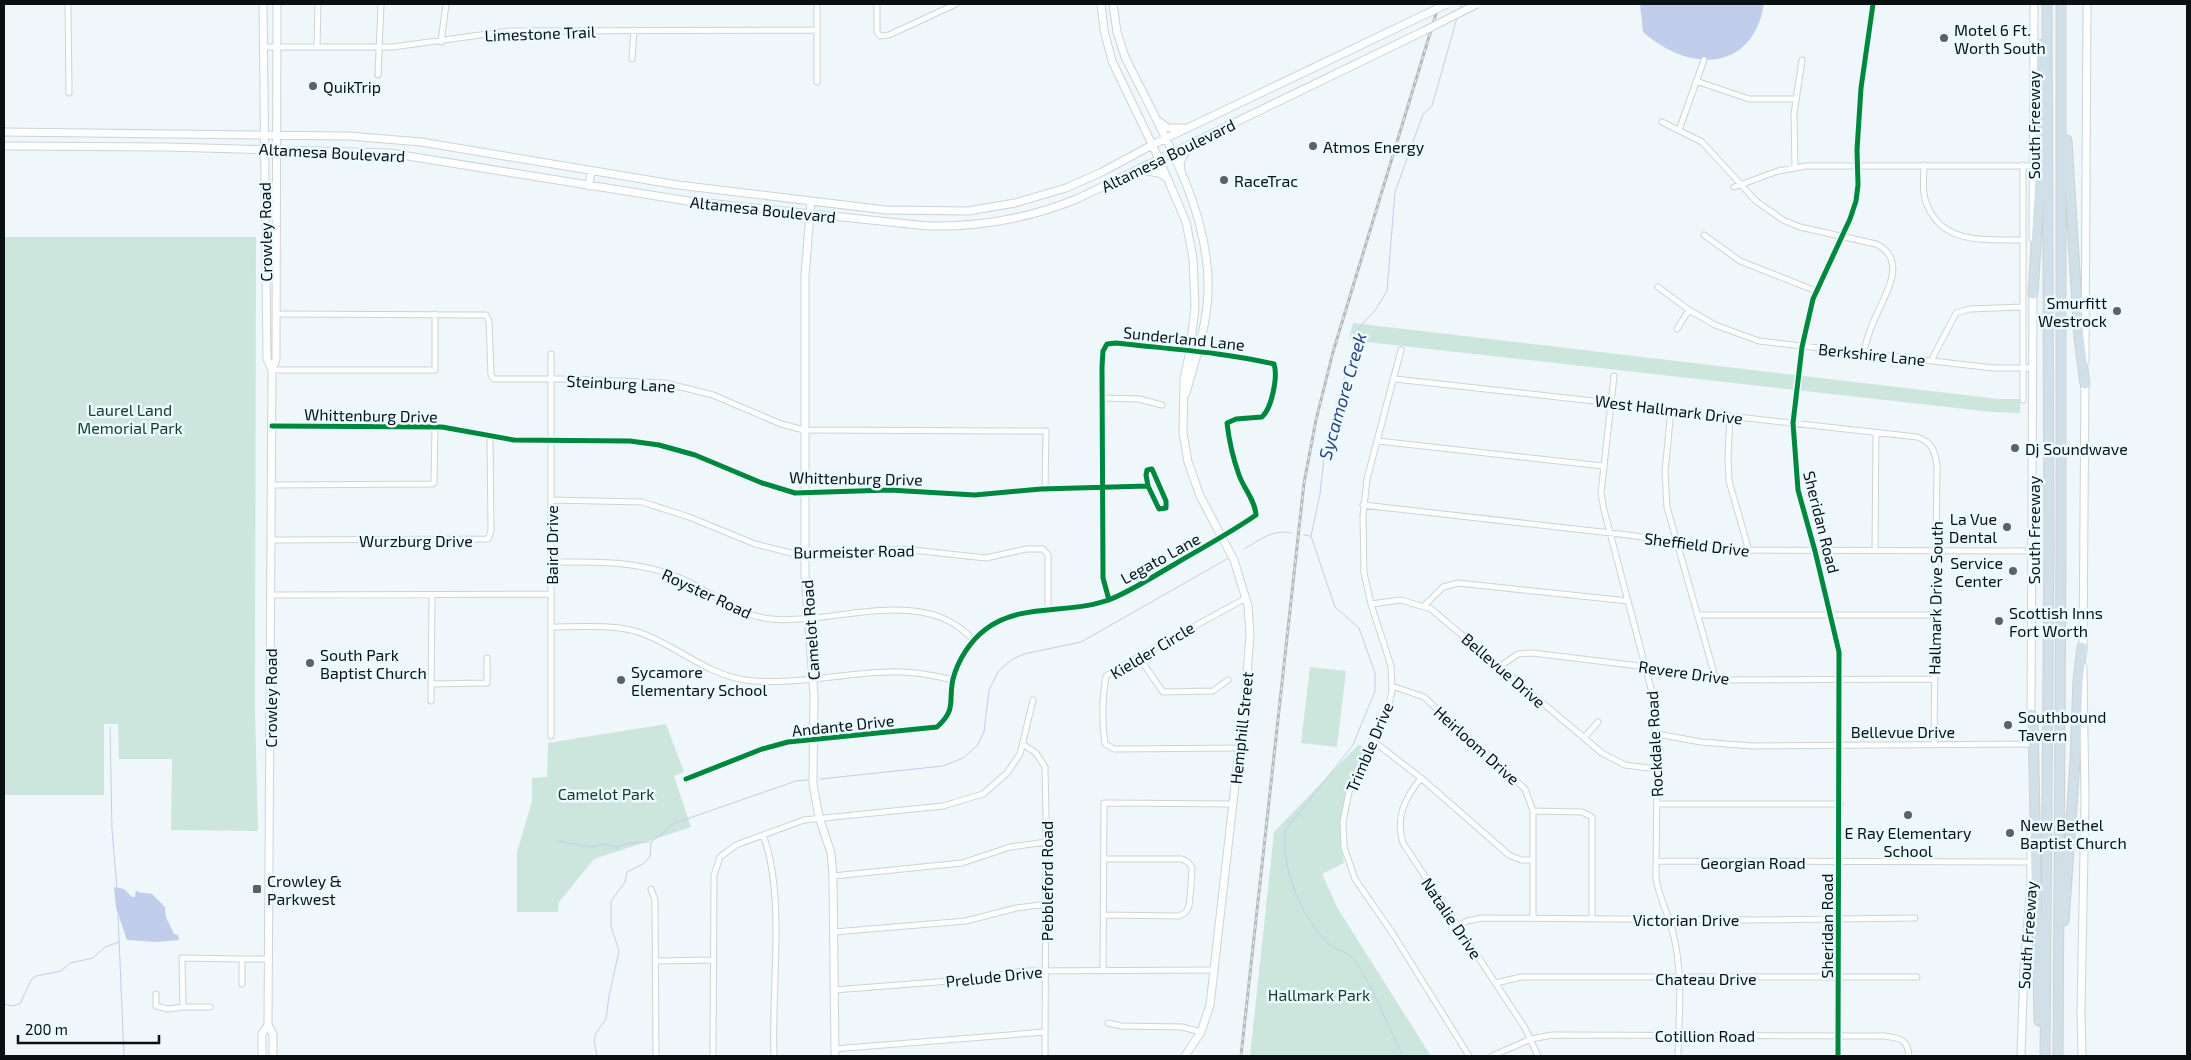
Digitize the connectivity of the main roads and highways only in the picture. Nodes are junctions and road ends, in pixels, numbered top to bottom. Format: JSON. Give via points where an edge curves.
{"nodes":[{"id":1,"x":263,"y":4,"type":"edge"},
{"id":2,"x":277,"y":4,"type":"edge"},
{"id":3,"x":1101,"y":4,"type":"edge"},
{"id":4,"x":1113,"y":4,"type":"edge"},
{"id":5,"x":1447,"y":4,"type":"edge"},
{"id":6,"x":1477,"y":4,"type":"edge"},
{"id":7,"x":2034,"y":4,"type":"edge"},
{"id":8,"x":2043,"y":4,"type":"edge"},
{"id":9,"x":2047,"y":4,"type":"edge"},
{"id":10,"x":2062,"y":4,"type":"edge"},
{"id":11,"x":2087,"y":4,"type":"edge"},
{"id":12,"x":1115,"y":18,"type":"junction"},
{"id":13,"x":1103,"y":20,"type":"junction"},
{"id":14,"x":2061,"y":44,"type":"junction"},
{"id":15,"x":1257,"y":95,"type":"junction"},
{"id":16,"x":1264,"y":108,"type":"junction"},
{"id":17,"x":1154,"y":118,"type":"junction"},
{"id":18,"x":1188,"y":127,"type":"junction"},
{"id":19,"x":4,"y":132,"type":"edge"},
{"id":20,"x":160,"y":132,"type":"junction"},
{"id":21,"x":264,"y":135,"type":"junction"},
{"id":22,"x":278,"y":135,"type":"junction"},
{"id":23,"x":394,"y":139,"type":"junction"},
{"id":24,"x":1164,"y":139,"type":"junction"},
{"id":25,"x":1192,"y":143,"type":"junction"},
{"id":26,"x":1152,"y":144,"type":"junction"},
{"id":27,"x":4,"y":146,"type":"edge"},
{"id":28,"x":155,"y":147,"type":"junction"},
{"id":29,"x":264,"y":149,"type":"junction"},
{"id":30,"x":278,"y":149,"type":"junction"},
{"id":31,"x":392,"y":153,"type":"junction"},
{"id":32,"x":1171,"y":153,"type":"junction"},
{"id":33,"x":1159,"y":159,"type":"junction"},
{"id":34,"x":1137,"y":170,"type":"junction"},
{"id":35,"x":591,"y":171,"type":"junction"},
{"id":36,"x":1181,"y":175,"type":"junction"},
{"id":37,"x":1167,"y":178,"type":"junction"},
{"id":38,"x":589,"y":186,"type":"junction"},
{"id":39,"x":811,"y":202,"type":"junction"},
{"id":40,"x":809,"y":214,"type":"junction"},
{"id":41,"x":1206,"y":256,"type":"junction"},
{"id":42,"x":1193,"y":258,"type":"junction"},
{"id":43,"x":2033,"y":294,"type":"junction"},
{"id":44,"x":266,"y":296,"type":"junction"},
{"id":45,"x":277,"y":314,"type":"junction"},
{"id":46,"x":272,"y":370,"type":"junction"},
{"id":47,"x":2085,"y":384,"type":"junction"},
{"id":48,"x":1183,"y":405,"type":"junction"},
{"id":49,"x":2082,"y":647,"type":"junction"},
{"id":50,"x":2031,"y":714,"type":"junction"},
{"id":51,"x":2058,"y":954,"type":"junction"},
{"id":52,"x":268,"y":1025,"type":"junction"},
{"id":53,"x":835,"y":1053,"type":"edge"},
{"id":54,"x":262,"y":1056,"type":"edge"},
{"id":55,"x":273,"y":1056,"type":"edge"},
{"id":56,"x":1185,"y":1056,"type":"edge"},
{"id":57,"x":2021,"y":1056,"type":"edge"},
{"id":58,"x":2040,"y":1056,"type":"edge"},
{"id":59,"x":2045,"y":1056,"type":"edge"},
{"id":60,"x":2058,"y":1056,"type":"edge"},
{"id":61,"x":2082,"y":1056,"type":"edge"}],
"edges":[{"from":1,"to":21,"type":"main road","name":"Crowley Road"},
{"from":2,"to":22,"type":"main road","name":"Crowley Road"},
{"from":3,"to":13,"type":"main road","name":"Hemphill Street"},
{"from":4,"to":12,"type":"main road","name":"Hemphill Street"},
{"from":5,"to":15,"type":"main road","name":"Altamesa Boulevard","bridge":true},
{"from":6,"to":16,"type":"main road","name":"Altamesa Boulevard","bridge":true},
{"from":7,"to":43,"type":"main road","name":"South Freeway"},
{"from":8,"to":43,"type":"highway","via":[[2040,180]]},
{"from":9,"to":59,"type":"highway","name":"South Freeway","via":[[2049,555]]},
{"from":10,"to":14,"type":"highway","name":"South Freeway"},
{"from":11,"to":47,"type":"main road"},
{"from":12,"to":13,"type":"main road"},
{"from":12,"to":17,"type":"main road","name":"Hemphill Street","via":[[1125,57]]},
{"from":13,"to":26,"type":"main road","name":"Hemphill Street","via":[[1112,61]]},
{"from":14,"to":47,"type":"highway","via":[[2079,338]]},
{"from":14,"to":51,"type":"highway","name":"South Freeway"},
{"from":15,"to":16,"type":"main road"},
{"from":15,"to":18,"type":"main road","name":"Altamesa Boulevard"},
{"from":16,"to":25,"type":"main road","name":"Altamesa Boulevard"},
{"from":17,"to":18,"type":"main road","via":[[1168,128]]},
{"from":17,"to":24,"type":"main road","name":"Hemphill Street"},
{"from":18,"to":24,"type":"main road","name":"Altamesa Boulevard"},
{"from":19,"to":20,"type":"main road","name":"Altamesa Boulevard"},
{"from":20,"to":21,"type":"main road","name":"Altamesa Boulevard"},
{"from":20,"to":28,"type":"main road"},
{"from":21,"to":22,"type":"main road","name":"Altamesa Boulevard"},
{"from":21,"to":29,"type":"main road","name":"Crowley Road"},
{"from":22,"to":23,"type":"main road","name":"Altamesa Boulevard"},
{"from":22,"to":30,"type":"main road","name":"Crowley Road"},
{"from":23,"to":31,"type":"main road"},
{"from":23,"to":35,"type":"main road","name":"Altamesa Boulevard"},
{"from":24,"to":26,"type":"main road","name":"Altamesa Boulevard"},
{"from":24,"to":32,"type":"main road","name":"Hemphill Street"},
{"from":25,"to":32,"type":"main road","name":"Altamesa Boulevard"},
{"from":25,"to":36,"type":"main road","via":[[1180,162]]},
{"from":26,"to":33,"type":"main road","name":"Hemphill Street"},
{"from":26,"to":39,"type":"main road","name":"Altamesa Boulevard","via":[[1066,188],[988,208],[920,212]]},
{"from":27,"to":28,"type":"main road","name":"Altamesa Boulevard"},
{"from":28,"to":29,"type":"main road","name":"Altamesa Boulevard"},
{"from":29,"to":30,"type":"main road","name":"Altamesa Boulevard"},
{"from":29,"to":44,"type":"main road","name":"Crowley Road"},
{"from":30,"to":31,"type":"main road","name":"Altamesa Boulevard"},
{"from":30,"to":45,"type":"main road","name":"Crowley Road"},
{"from":31,"to":38,"type":"main road","name":"Altamesa Boulevard"},
{"from":32,"to":33,"type":"main road","name":"Altamesa Boulevard"},
{"from":32,"to":36,"type":"main road","name":"Hemphill Street"},
{"from":33,"to":34,"type":"main road","name":"Altamesa Boulevard"},
{"from":33,"to":37,"type":"main road","name":"Hemphill Street"},
{"from":34,"to":37,"type":"main road","via":[[1154,171]]},
{"from":34,"to":40,"type":"main road","name":"Altamesa Boulevard","via":[[1068,203],[982,224],[928,226]]},
{"from":35,"to":38,"type":"main road"},
{"from":35,"to":39,"type":"main road","name":"Altamesa Boulevard"},
{"from":36,"to":41,"type":"main road","name":"Hemphill Street","via":[[1204,238]]},
{"from":37,"to":42,"type":"main road","name":"Hemphill Street","via":[[1186,222]]},
{"from":38,"to":40,"type":"main road","name":"Altamesa Boulevard"},
{"from":39,"to":40,"type":"main road","name":"Camelot Road"},
{"from":40,"to":53,"type":"main road","name":"Camelot Road","via":[[805,276],[805,554],[813,678],[814,784],[819,817],[831,853]]},
{"from":41,"to":42,"type":"main road"},
{"from":41,"to":48,"type":"main road","name":"Hemphill Street","via":[[1208,292],[1198,352]]},
{"from":42,"to":48,"type":"main road","name":"Hemphill Street","via":[[1194,307]]},
{"from":43,"to":50,"type":"main road","name":"South Freeway"},
{"from":44,"to":45,"type":"main road"},
{"from":44,"to":46,"type":"main road","name":"Crowley Road","via":[[267,359]]},
{"from":45,"to":46,"type":"main road","name":"Crowley Road","via":[[276,359]]},
{"from":46,"to":52,"type":"main road","name":"Crowley Road"},
{"from":47,"to":49,"type":"main road"},
{"from":48,"to":56,"type":"main road","name":"Hemphill Street","via":[[1188,462],[1200,496],[1234,560],[1246,598],[1250,634],[1210,1006],[1201,1032]]},
{"from":49,"to":51,"type":"highway","via":[[2065,904]]},
{"from":49,"to":61,"type":"main road","via":[[2085,798]]},
{"from":50,"to":57,"type":"main road","name":"South Freeway","via":[[2030,907],[2022,991]]},
{"from":50,"to":58,"type":"highway","via":[[2034,719]]},
{"from":51,"to":60,"type":"highway","name":"South Freeway"},
{"from":52,"to":54,"type":"main road","name":"Crowley Road","via":[[262,1034]]},
{"from":52,"to":55,"type":"main road","name":"Crowley Road","via":[[273,1034]]}]}
